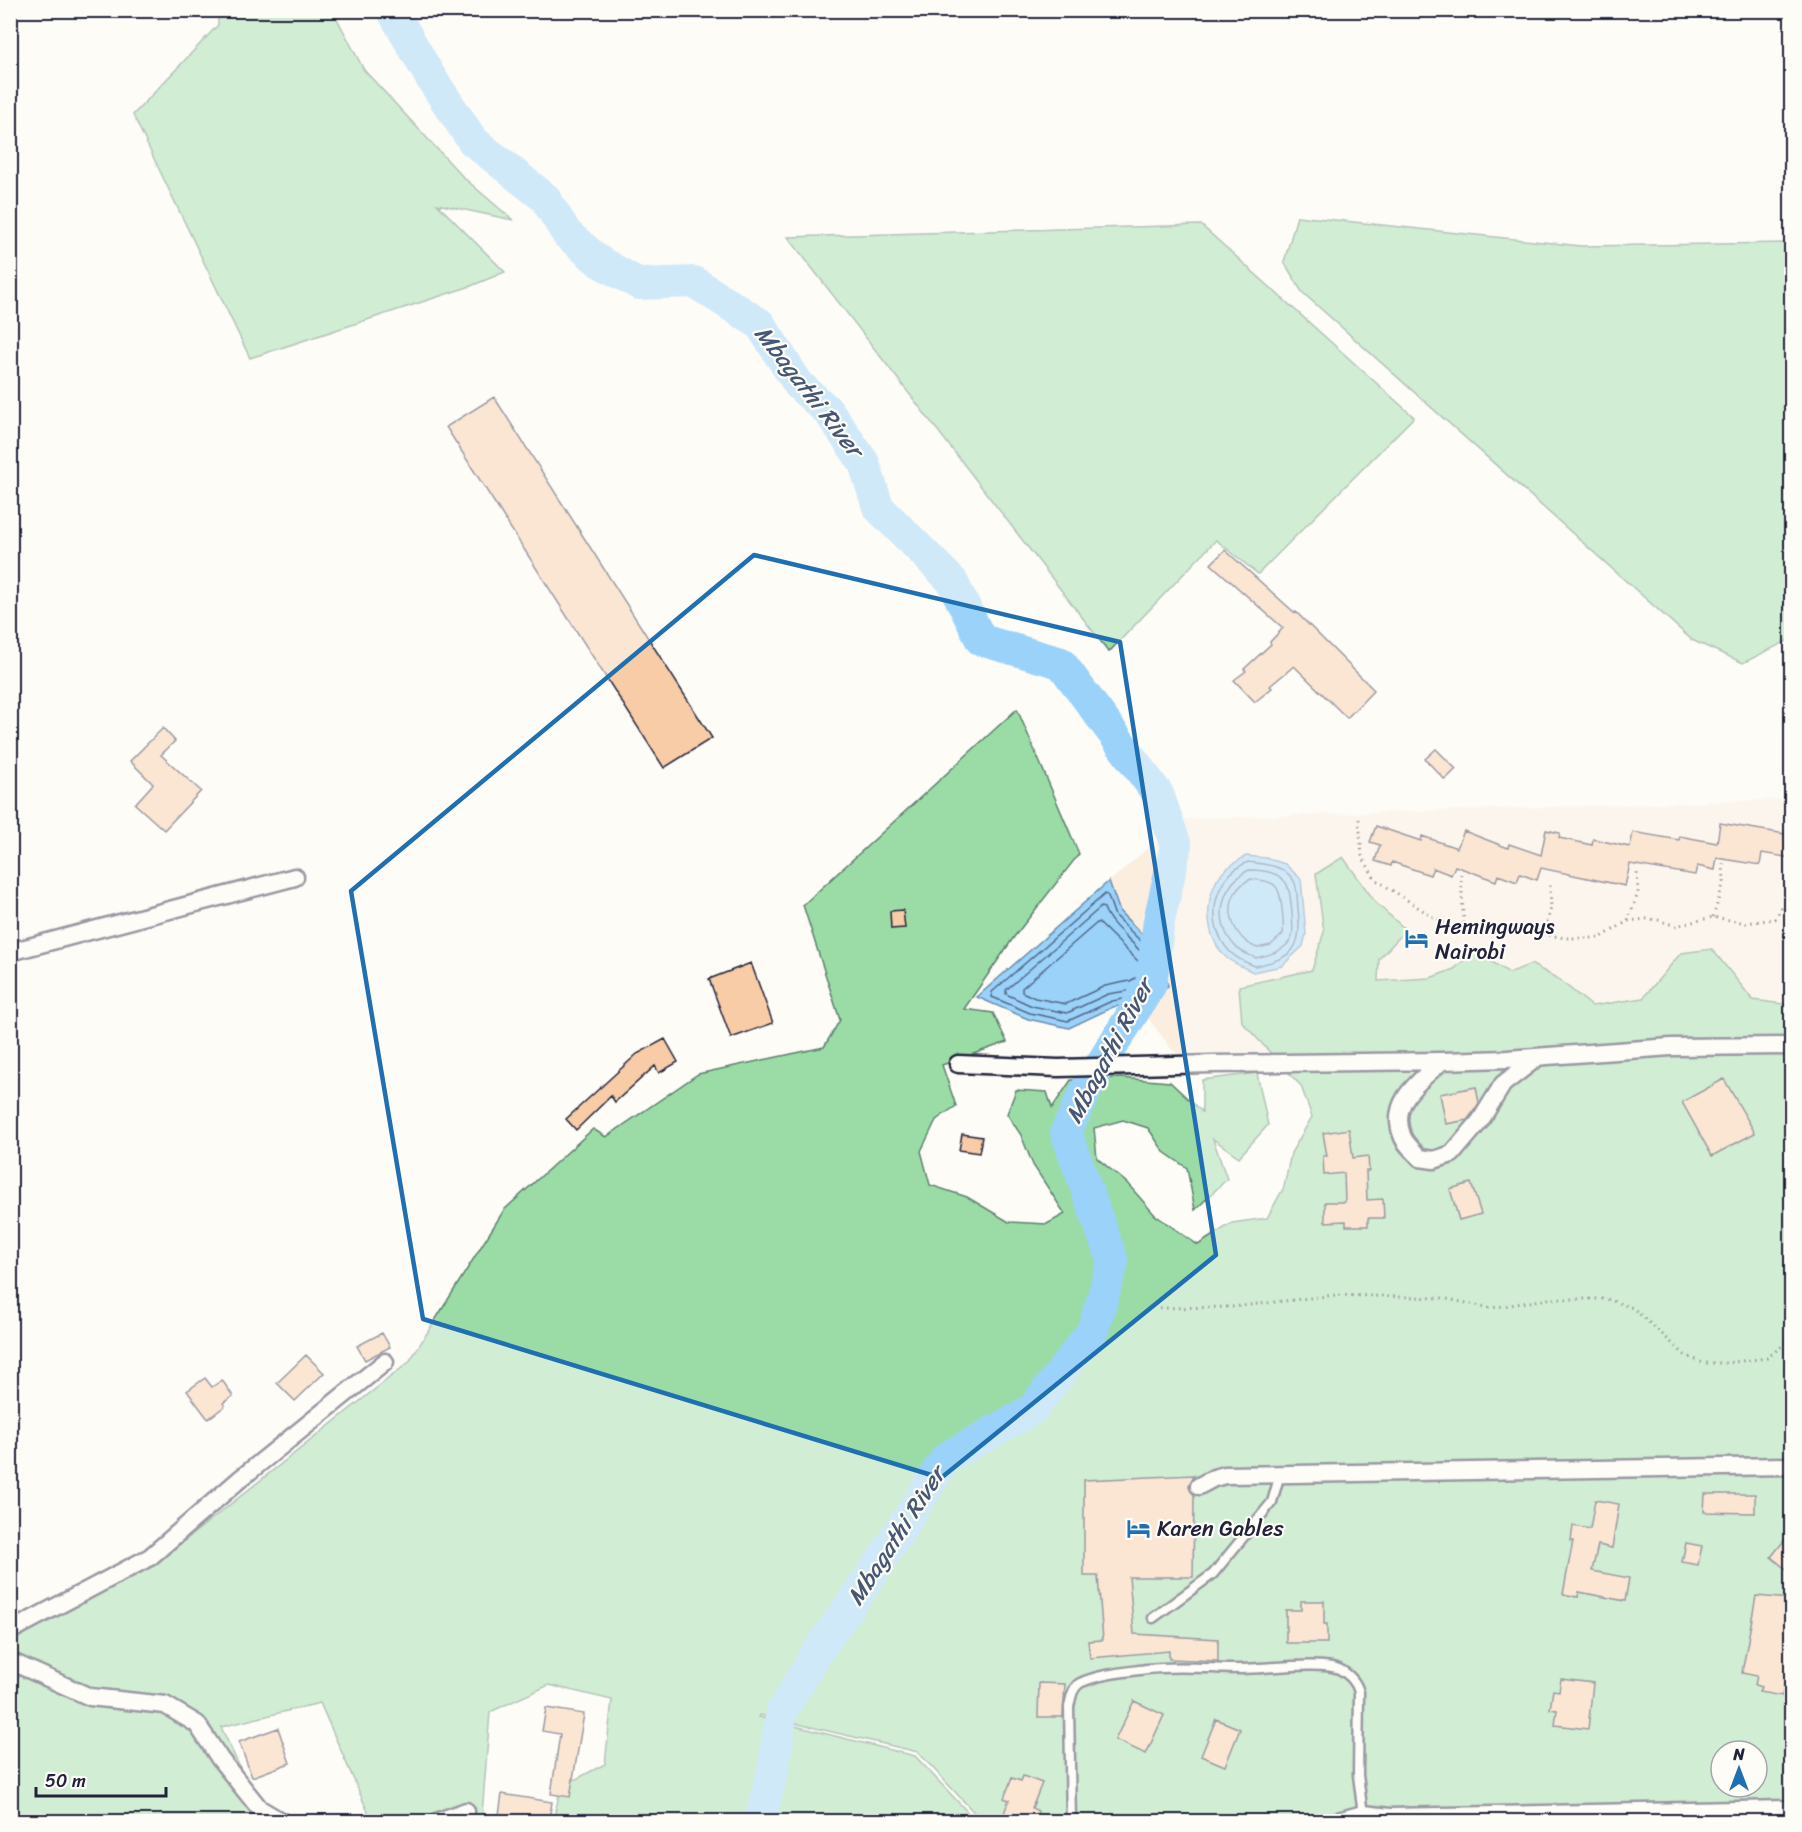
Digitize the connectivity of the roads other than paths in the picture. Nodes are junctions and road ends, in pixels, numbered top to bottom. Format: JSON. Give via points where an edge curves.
{"nodes":[{"id":1,"x":295,"y":877,"type":"dead end"},
{"id":2,"x":10,"y":952,"type":"edge"},
{"id":3,"x":1791,"y":1046,"type":"edge"},
{"id":4,"x":1538,"y":1057,"type":"junction"},
{"id":5,"x":1442,"y":1061,"type":"junction"},
{"id":6,"x":958,"y":1064,"type":"dead end"},
{"id":7,"x":385,"y":1362,"type":"dead end"},
{"id":8,"x":1791,"y":1466,"type":"edge"},
{"id":9,"x":1280,"y":1474,"type":"junction"},
{"id":10,"x":1200,"y":1486,"type":"dead end"},
{"id":11,"x":1152,"y":1618,"type":"dead end"},
{"id":12,"x":10,"y":1631,"type":"edge"},
{"id":13,"x":10,"y":1661,"type":"edge"},
{"id":14,"x":1791,"y":1809,"type":"edge"},
{"id":15,"x":466,"y":1811,"type":"dead end"},
{"id":16,"x":1362,"y":1818,"type":"edge"},
{"id":17,"x":282,"y":1821,"type":"edge"},
{"id":18,"x":436,"y":1821,"type":"edge"},
{"id":19,"x":1071,"y":1821,"type":"edge"},
{"id":20,"x":1334,"y":1821,"type":"edge"}],
"edges":[{"from":1,"to":2,"type":"street"},
{"from":3,"to":4,"type":"street","via":[[1671,1047]]},
{"from":4,"to":5,"type":"street"},
{"from":4,"to":5,"type":"street","via":[[1503,1084],[1480,1121],[1452,1154],[1434,1160],[1419,1158],[1402,1137],[1398,1113],[1408,1092]]},
{"from":5,"to":6,"type":"street","via":[[1058,1068]]},
{"from":7,"to":12,"type":"street","via":[[150,1557]]},
{"from":8,"to":9,"type":"street"},
{"from":9,"to":10,"type":"street","via":[[1225,1475]]},
{"from":9,"to":11,"type":"lane","via":[[1272,1502],[1213,1574]]},
{"from":13,"to":17,"type":"street","via":[[90,1697],[165,1706],[197,1724],[260,1809]]},
{"from":14,"to":16,"type":"street"},
{"from":15,"to":18,"type":"street"},
{"from":16,"to":19,"type":"lane","via":[[1359,1692],[1350,1676],[1325,1666],[1149,1669],[1092,1678],[1078,1685],[1069,1707]]},
{"from":16,"to":20,"type":"street"}]}
